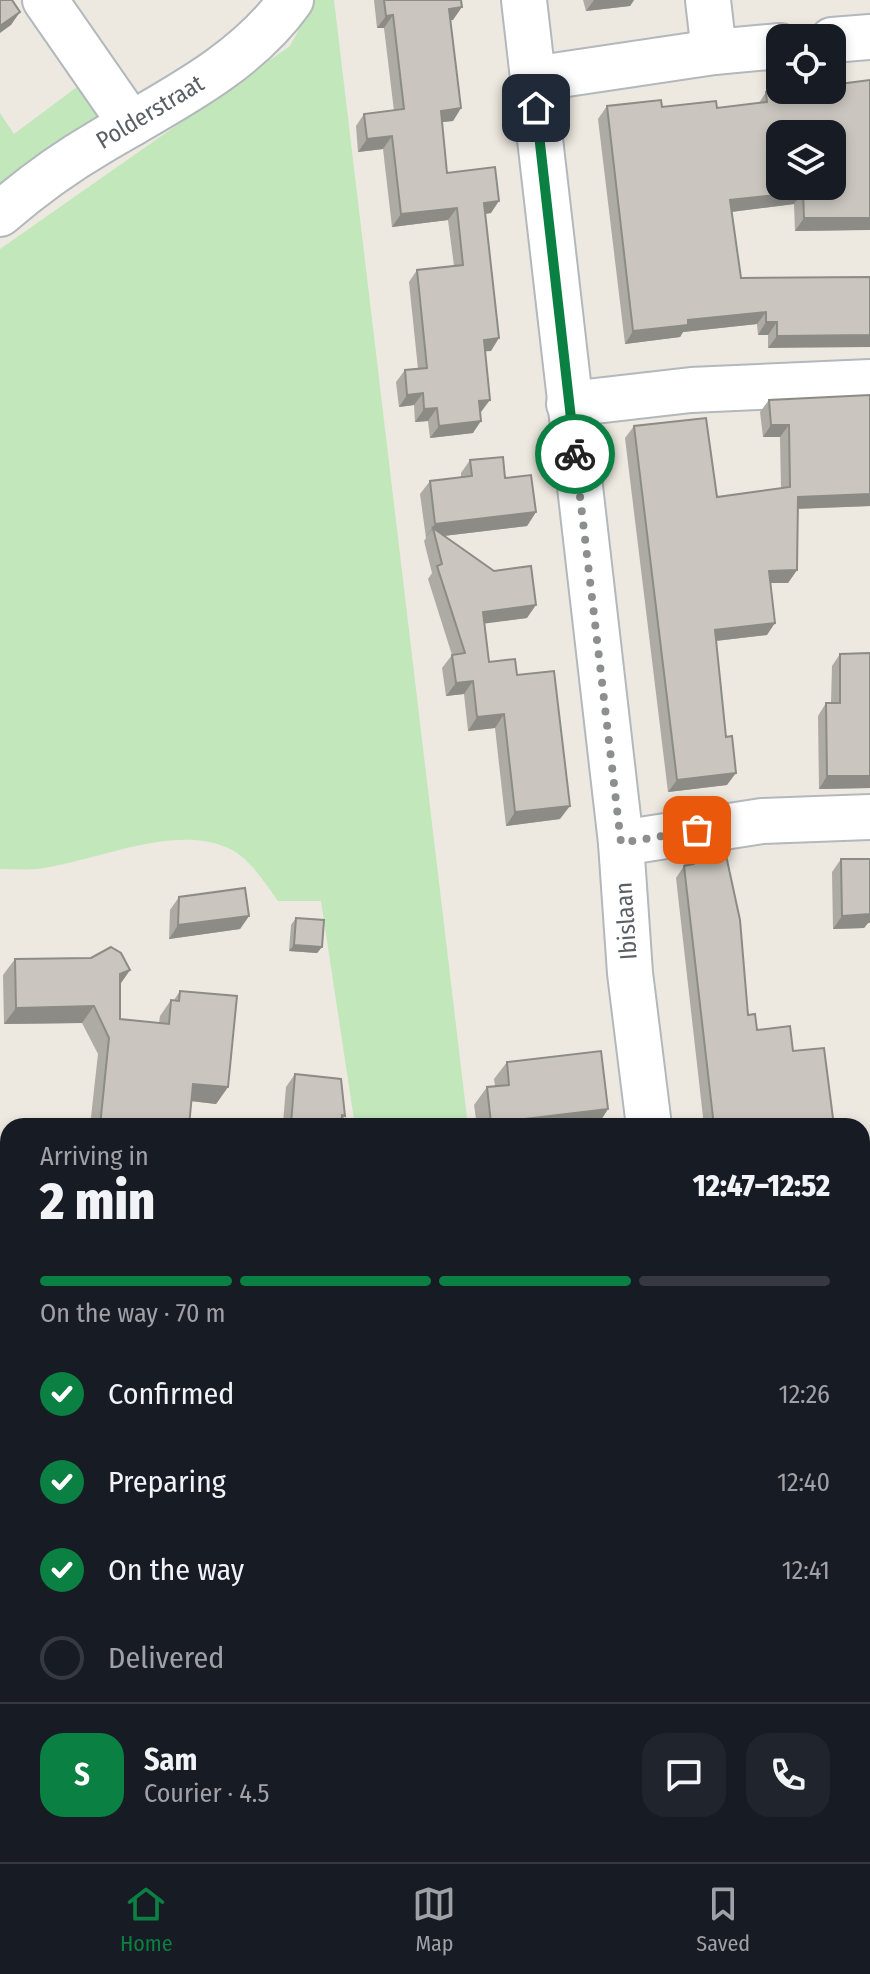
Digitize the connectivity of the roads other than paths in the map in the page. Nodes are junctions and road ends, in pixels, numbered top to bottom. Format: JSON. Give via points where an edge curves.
{"nodes":[{"id":1,"x":45,"y":0,"type":"edge"},
{"id":2,"x":291,"y":0,"type":"edge"},
{"id":3,"x":524,"y":0,"type":"edge"},
{"id":4,"x":708,"y":0,"type":"edge"},
{"id":5,"x":870,"y":37,"type":"edge"},
{"id":6,"x":846,"y":39,"type":"edge"},
{"id":7,"x":766,"y":47,"type":"edge"},
{"id":8,"x":714,"y":52,"type":"junction"},
{"id":9,"x":533,"y":79,"type":"junction"},
{"id":10,"x":131,"y":124,"type":"junction"},
{"id":11,"x":0,"y":214,"type":"edge"},
{"id":12,"x":870,"y":382,"type":"edge"},
{"id":13,"x":569,"y":404,"type":"junction"},
{"id":14,"x":870,"y":817,"type":"edge"},
{"id":15,"x":621,"y":843,"type":"junction"},
{"id":16,"x":648,"y":1118,"type":"edge"}],
"edges":[{"from":1,"to":10,"type":"street"},
{"from":2,"to":10,"type":"street","name":"Polderstraat","via":[[248,46],[170,104]]},
{"from":3,"to":9,"type":"street","name":"Ibislaan"},
{"from":4,"to":8,"type":"street"},
{"from":5,"to":6,"type":"street"},
{"from":7,"to":8,"type":"street"},
{"from":8,"to":9,"type":"street"},
{"from":9,"to":13,"type":"street","name":"Ibislaan"},
{"from":10,"to":11,"type":"street","name":"Polderstraat","via":[[55,170]]},
{"from":12,"to":13,"type":"street","via":[[691,390]]},
{"from":13,"to":15,"type":"street","name":"Ibislaan"},
{"from":14,"to":15,"type":"street","via":[[762,821]]},
{"from":15,"to":16,"type":"street","name":"Ibislaan"}]}
